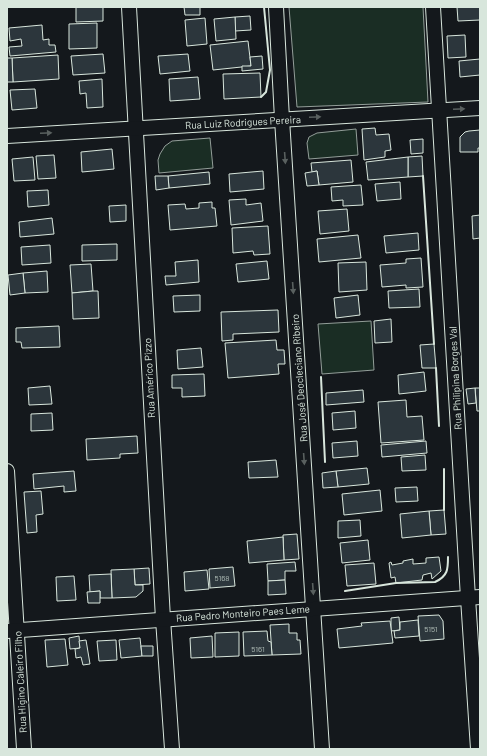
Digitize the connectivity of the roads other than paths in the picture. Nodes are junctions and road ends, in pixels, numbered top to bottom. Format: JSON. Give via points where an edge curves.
{"nodes":[{"id":1,"x":129,"y":7,"type":"edge"},
{"id":2,"x":276,"y":7,"type":"edge"},
{"id":3,"x":433,"y":7,"type":"edge"},
{"id":4,"x":480,"y":108,"type":"edge"},
{"id":5,"x":439,"y":110,"type":"junction"},
{"id":6,"x":282,"y":119,"type":"junction"},
{"id":7,"x":135,"y":128,"type":"junction"},
{"id":8,"x":7,"y":136,"type":"edge"},
{"id":9,"x":7,"y":470,"type":"edge"},
{"id":10,"x":474,"y":597,"type":"edge"},
{"id":11,"x":314,"y":608,"type":"junction"},
{"id":12,"x":163,"y":619,"type":"junction"},
{"id":13,"x":12,"y":631,"type":"edge"},
{"id":14,"x":24,"y":749,"type":"edge"},
{"id":15,"x":172,"y":749,"type":"edge"},
{"id":16,"x":322,"y":749,"type":"edge"},
{"id":17,"x":478,"y":749,"type":"edge"}],
"edges":[{"from":1,"to":7,"type":"street","name":"Rua Américo Pizzo"},
{"from":2,"to":6,"type":"street","name":"Rua José Deocleciano Ribeiro"},
{"from":3,"to":5,"type":"street","name":"Rua Philipina Borges Val"},
{"from":5,"to":4,"type":"street","name":"Rua Luiz Rodrigues Pereira","one_way":true},
{"from":6,"to":5,"type":"street","name":"Rua Luiz Rodrigues Pereira","one_way":true},
{"from":5,"to":10,"type":"street","name":"Rua Philipina Borges Val"},
{"from":6,"to":7,"type":"street","name":"Rua Luiz Rodrigues Pereira"},
{"from":6,"to":11,"type":"street","name":"Rua José Deocleciano Ribeiro","one_way":true},
{"from":8,"to":7,"type":"street","name":"Rua Luiz Rodrigues Pereira","one_way":true},
{"from":7,"to":12,"type":"street","name":"Rua Américo Pizzo"},
{"from":9,"to":13,"type":"street","name":"Rua Higino Caleiro Filho"},
{"from":10,"to":11,"type":"street","name":"Rua Pedro Monteiro Paes Leme"},
{"from":10,"to":17,"type":"street","name":"Rua Philipina Borges Val"},
{"from":11,"to":12,"type":"street","name":"Rua Pedro Monteiro Paes Leme"},
{"from":11,"to":16,"type":"street","name":"Rua José Deocleciano Ribeiro"},
{"from":12,"to":13,"type":"street","name":"Rua Pedro Monteiro Paes Leme"},
{"from":12,"to":15,"type":"street","name":"Rua Américo Pizzo"},
{"from":13,"to":14,"type":"street","name":"Rua Higino Caleiro Filho"}]}
